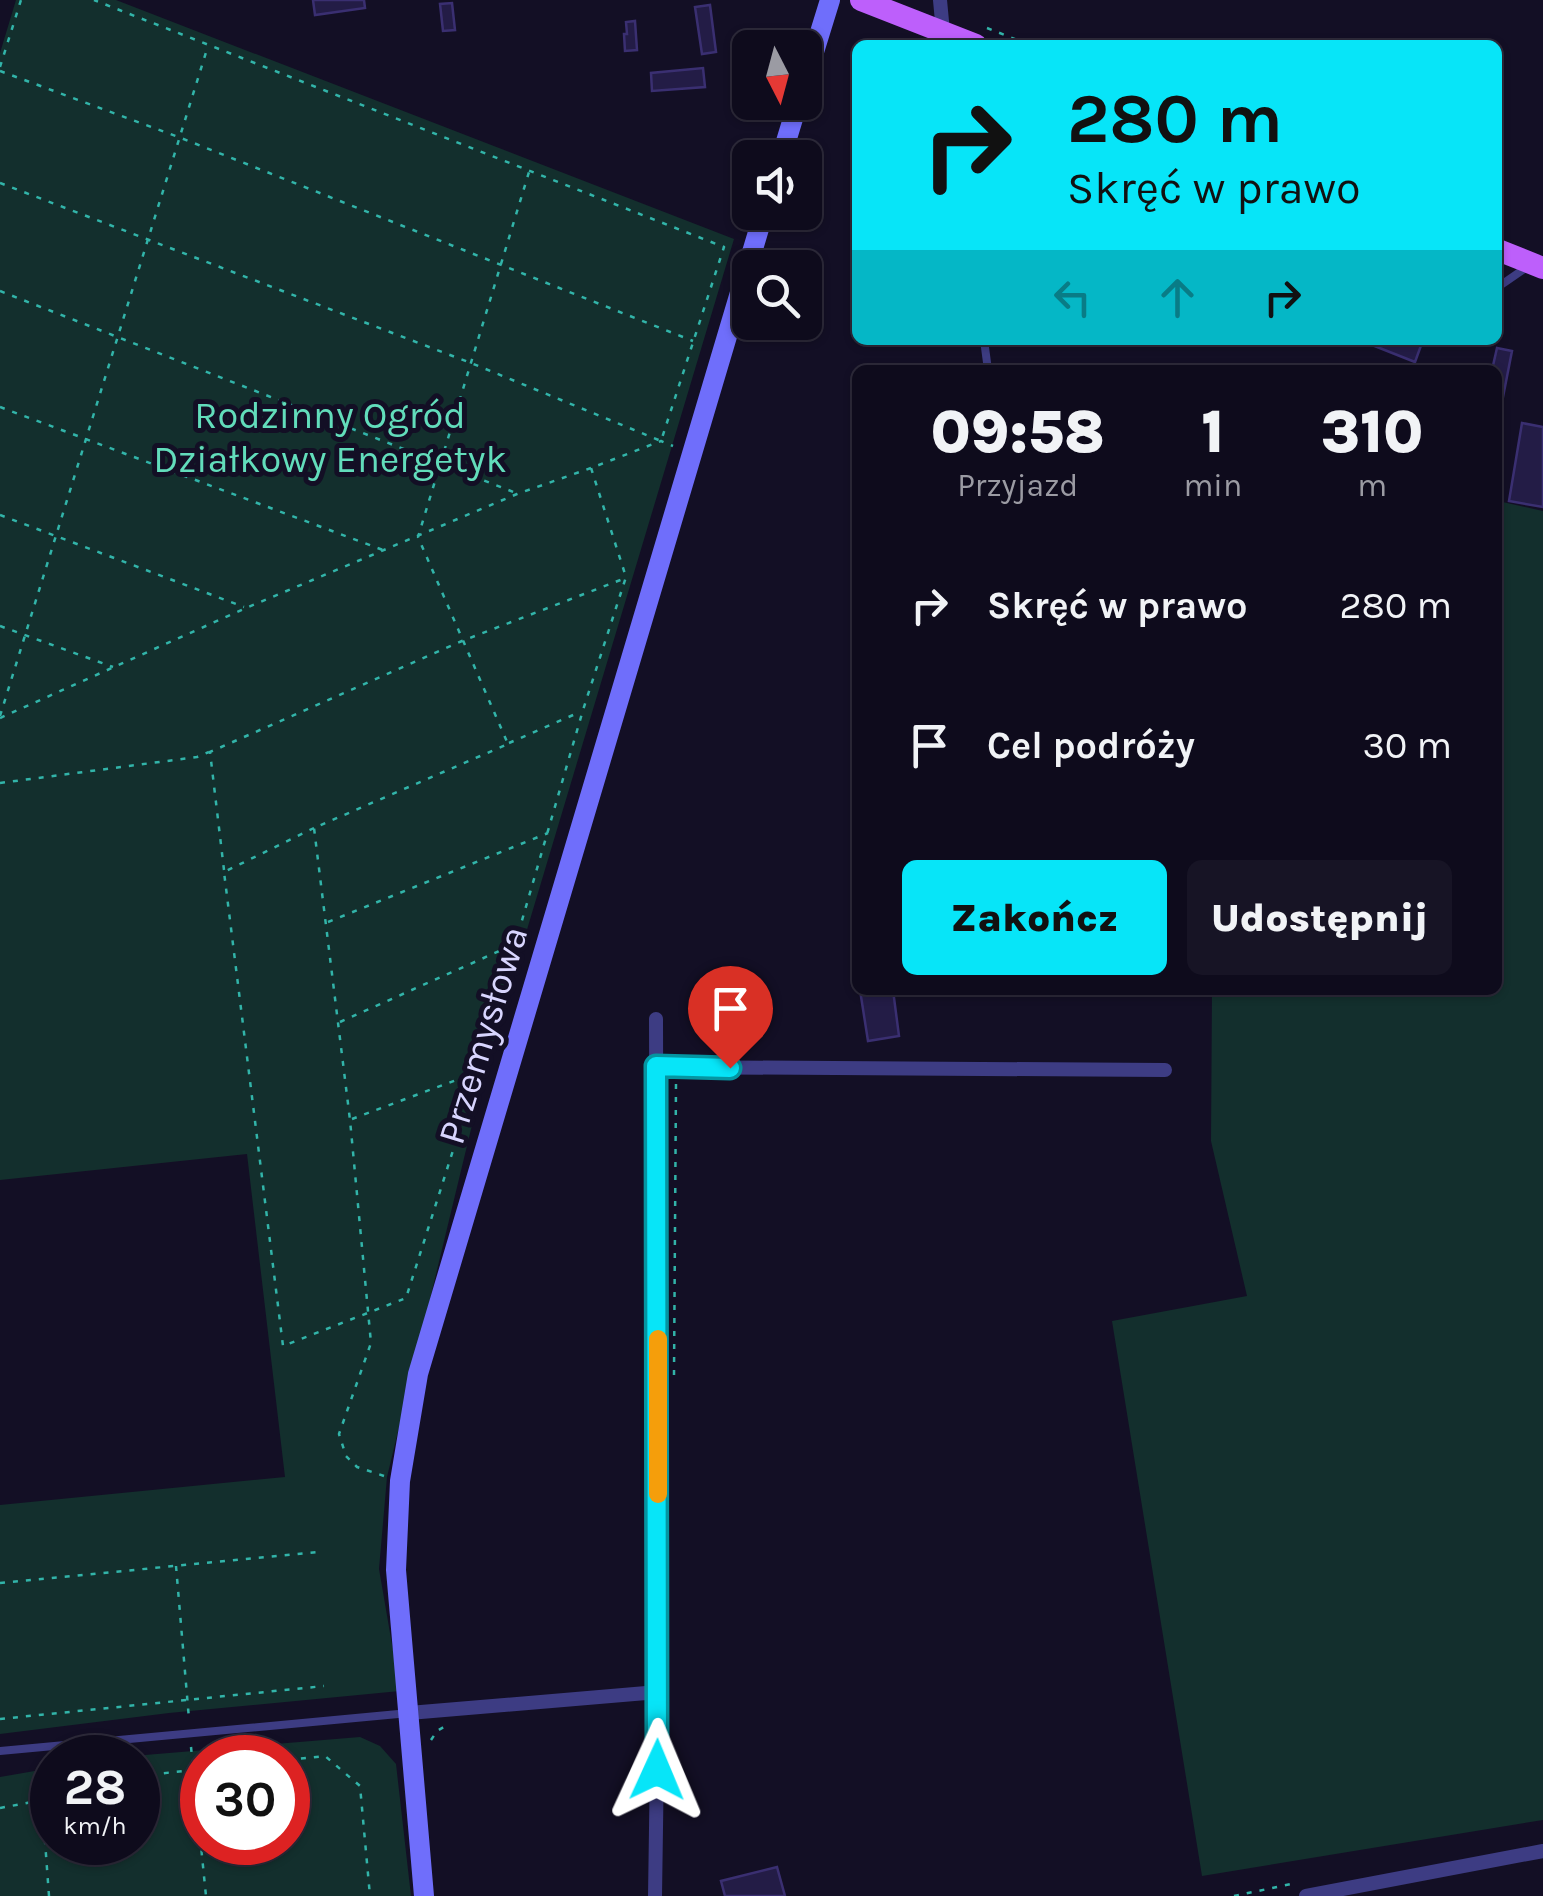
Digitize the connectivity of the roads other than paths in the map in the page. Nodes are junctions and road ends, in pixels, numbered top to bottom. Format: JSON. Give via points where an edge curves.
{"nodes":[{"id":1,"x":830,"y":0,"type":"edge"},
{"id":2,"x":861,"y":0,"type":"edge"},
{"id":3,"x":940,"y":0,"type":"edge"},
{"id":4,"x":821,"y":30,"type":"edge"},
{"id":5,"x":944,"y":39,"type":"edge"},
{"id":6,"x":759,"y":230,"type":"edge"},
{"id":7,"x":1502,"y":252,"type":"edge"},
{"id":8,"x":1537,"y":266,"type":"edge"},
{"id":9,"x":1502,"y":285,"type":"edge"},
{"id":10,"x":656,"y":1019,"type":"dead end"},
{"id":11,"x":656,"y":1066,"type":"junction"},
{"id":12,"x":1165,"y":1070,"type":"dead end"},
{"id":13,"x":658,"y":1692,"type":"junction"},
{"id":14,"x":409,"y":1713,"type":"junction"},
{"id":15,"x":0,"y":1751,"type":"edge"},
{"id":16,"x":1543,"y":1850,"type":"edge"},
{"id":17,"x":424,"y":1896,"type":"edge"},
{"id":18,"x":656,"y":1896,"type":"edge"},
{"id":19,"x":1306,"y":1896,"type":"edge"}],
"edges":[{"from":1,"to":4,"type":"main road"},
{"from":2,"to":5,"type":"main road"},
{"from":3,"to":5,"type":"street"},
{"from":6,"to":14,"type":"main road","name":"Przemysłowa","via":[[418,1374],[400,1481],[396,1570]]},
{"from":7,"to":8,"type":"main road"},
{"from":8,"to":9,"type":"lane"},
{"from":10,"to":11,"type":"street"},
{"from":11,"to":12,"type":"street"},
{"from":11,"to":13,"type":"street"},
{"from":13,"to":14,"type":"street"},
{"from":13,"to":18,"type":"street"},
{"from":14,"to":15,"type":"lane"},
{"from":14,"to":17,"type":"main road","name":"Przemysłowa"},
{"from":16,"to":19,"type":"street"}]}
